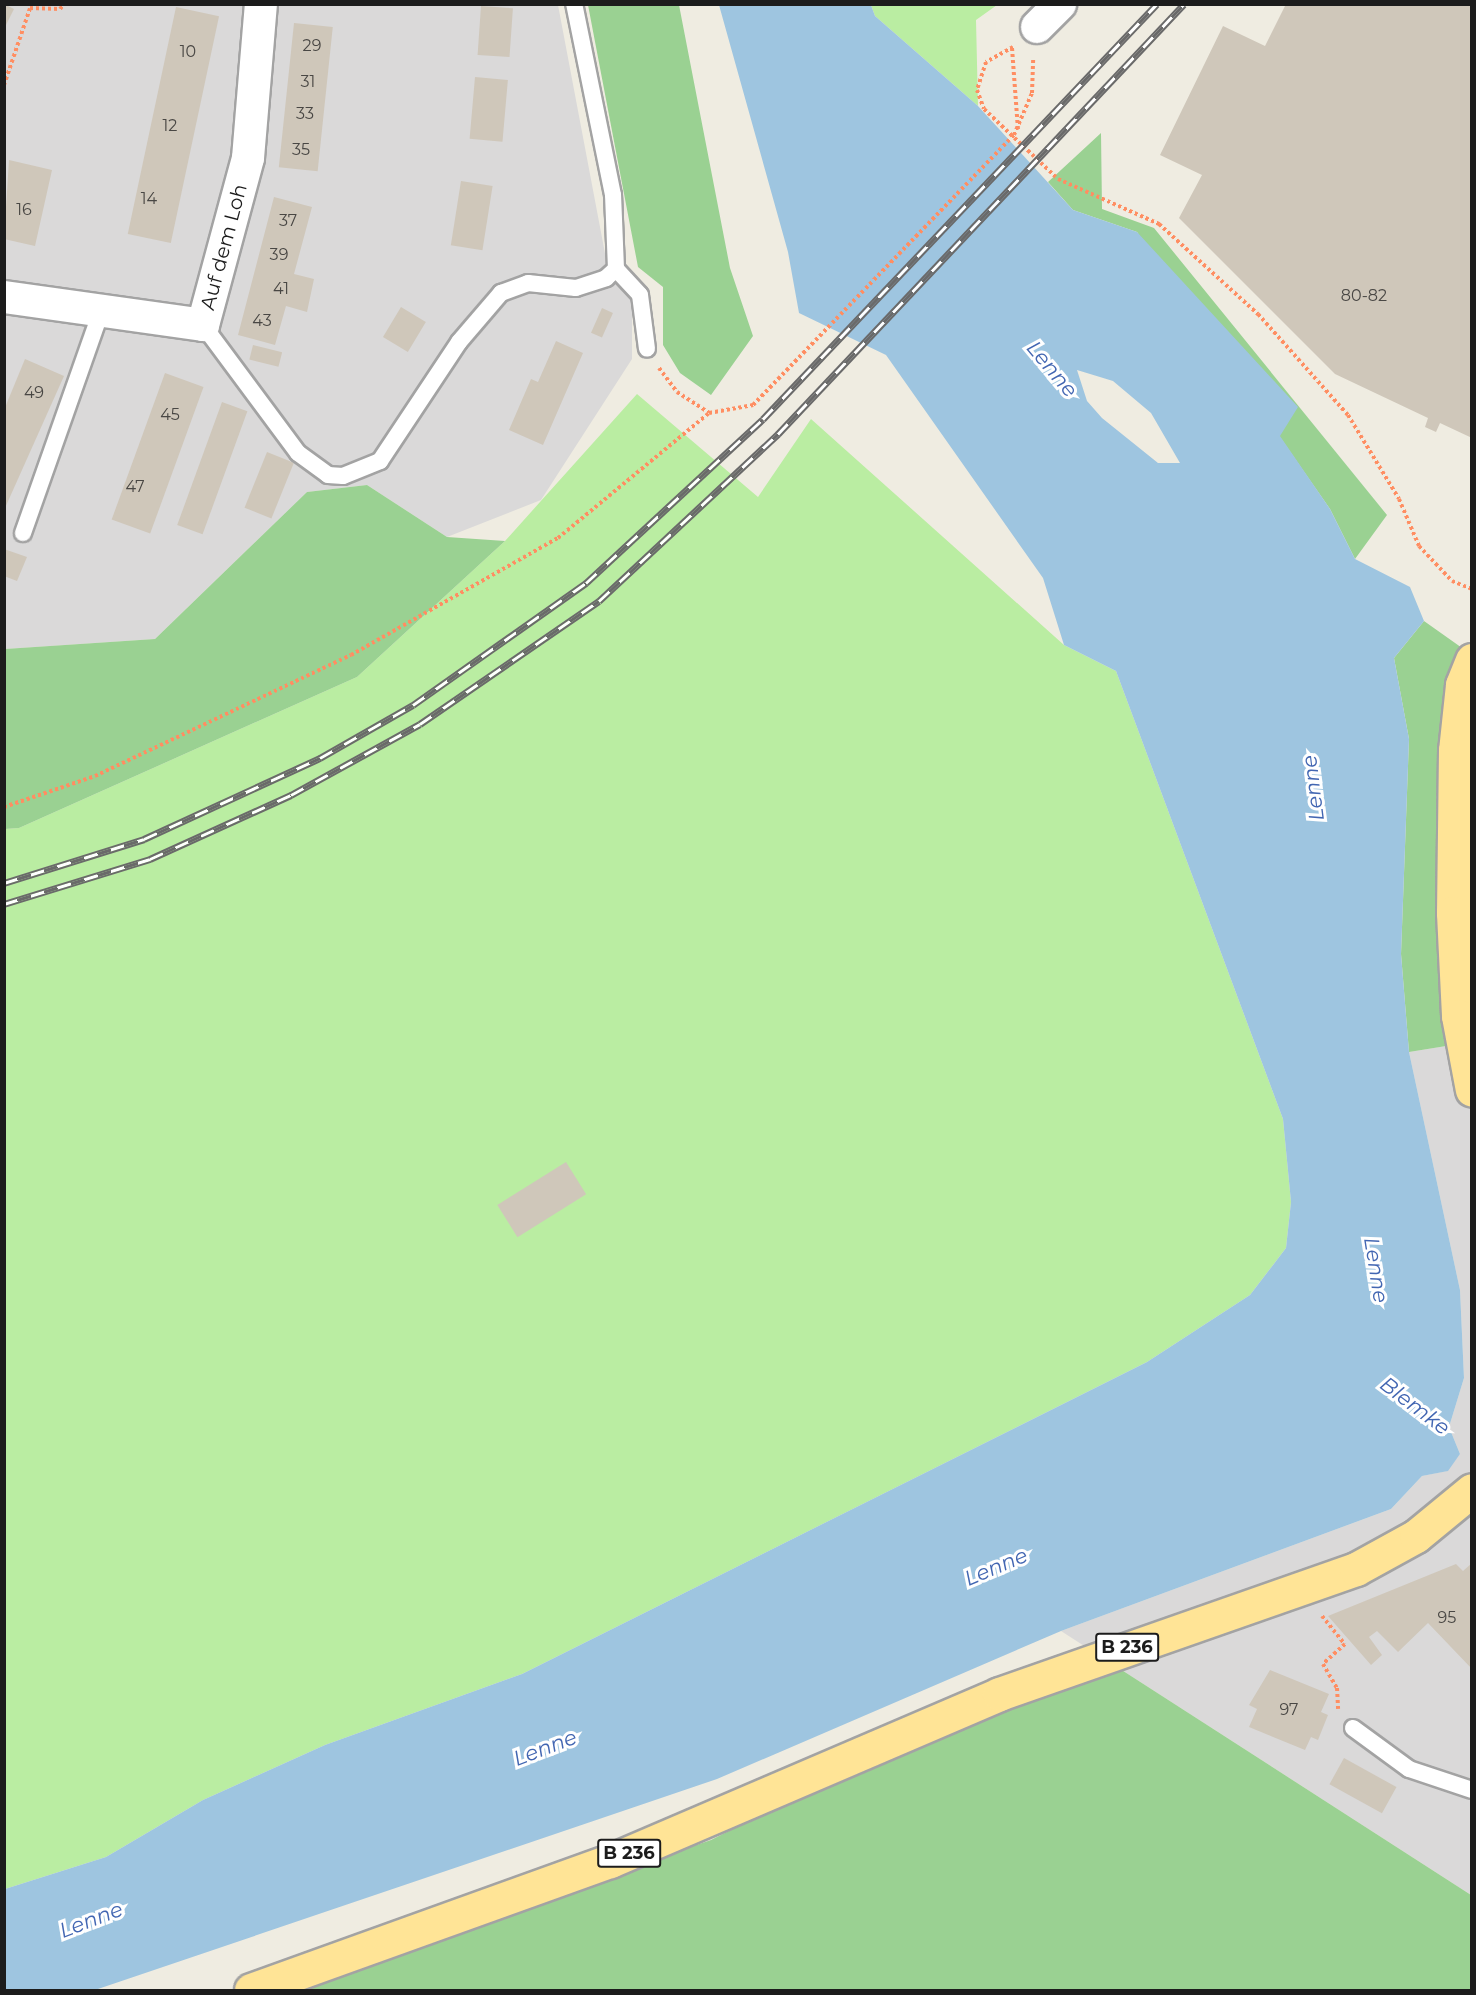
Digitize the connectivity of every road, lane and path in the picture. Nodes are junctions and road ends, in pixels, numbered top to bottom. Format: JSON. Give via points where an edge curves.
{"nodes":[{"id":1,"x":64,"y":4,"type":"edge"},
{"id":2,"x":261,"y":4,"type":"edge"},
{"id":3,"x":574,"y":4,"type":"edge"},
{"id":4,"x":1060,"y":4,"type":"edge"},
{"id":5,"x":1037,"y":27,"type":"joint"},
{"id":6,"x":4,"y":85,"type":"edge"},
{"id":7,"x":1018,"y":130,"type":"junction"},
{"id":8,"x":616,"y":269,"type":"junction"},
{"id":9,"x":4,"y":297,"type":"edge"},
{"id":10,"x":101,"y":311,"type":"junction"},
{"id":11,"x":203,"y":325,"type":"junction"},
{"id":12,"x":647,"y":349,"type":"dead end"},
{"id":13,"x":677,"y":392,"type":"dead end"},
{"id":14,"x":709,"y":413,"type":"junction"},
{"id":15,"x":22,"y":533,"type":"dead end"},
{"id":16,"x":1472,"y":589,"type":"edge"},
{"id":17,"x":1472,"y":660,"type":"edge"},
{"id":18,"x":4,"y":807,"type":"edge"},
{"id":19,"x":1472,"y":1090,"type":"edge"},
{"id":20,"x":1472,"y":1490,"type":"edge"},
{"id":21,"x":1328,"y":1625,"type":"dead end"},
{"id":22,"x":1353,"y":1728,"type":"joint"},
{"id":23,"x":1472,"y":1790,"type":"edge"},
{"id":24,"x":251,"y":1990,"type":"edge"}],
"edges":[{"from":1,"to":6,"type":"path","via":[[60,9],[30,8]]},
{"from":2,"to":11,"type":"street","name":"Auf dem Loh","via":[[248,158]]},
{"from":3,"to":8,"type":"lane","via":[[613,195]]},
{"from":4,"to":5,"type":"street"},
{"from":5,"to":7,"type":"path","via":[[1032,93]]},
{"from":7,"to":14,"type":"path","bridge":true,"via":[[753,405]]},
{"from":7,"to":16,"type":"path","via":[[1012,48],[986,62],[977,90],[984,109],[1058,179],[1159,224],[1258,314],[1348,415],[1399,499],[1419,546],[1452,581]]},
{"from":8,"to":11,"type":"lane","via":[[592,286],[528,283],[501,293],[459,342],[380,461],[343,476],[328,476],[298,453]]},
{"from":8,"to":12,"type":"lane","via":[[640,295]]},
{"from":9,"to":10,"type":"street","name":"Auf dem Loh"},
{"from":10,"to":11,"type":"street","name":"Auf dem Loh"},
{"from":10,"to":15,"type":"lane"},
{"from":13,"to":14,"type":"path"},
{"from":14,"to":18,"type":"path","via":[[558,538],[495,576],[233,712],[95,776]]},
{"from":17,"to":19,"type":"main road","via":[[1462,685],[1455,750],[1453,913],[1458,1016]]},
{"from":20,"to":24,"type":"main road","number":"B 236","via":[[1416,1536],[1356,1569],[999,1694],[610,1861]]},
{"from":21,"to":22,"type":"path","via":[[1345,1644],[1323,1664],[1337,1688],[1338,1711]]},
{"from":22,"to":23,"type":"lane","via":[[1409,1769]]}]}
